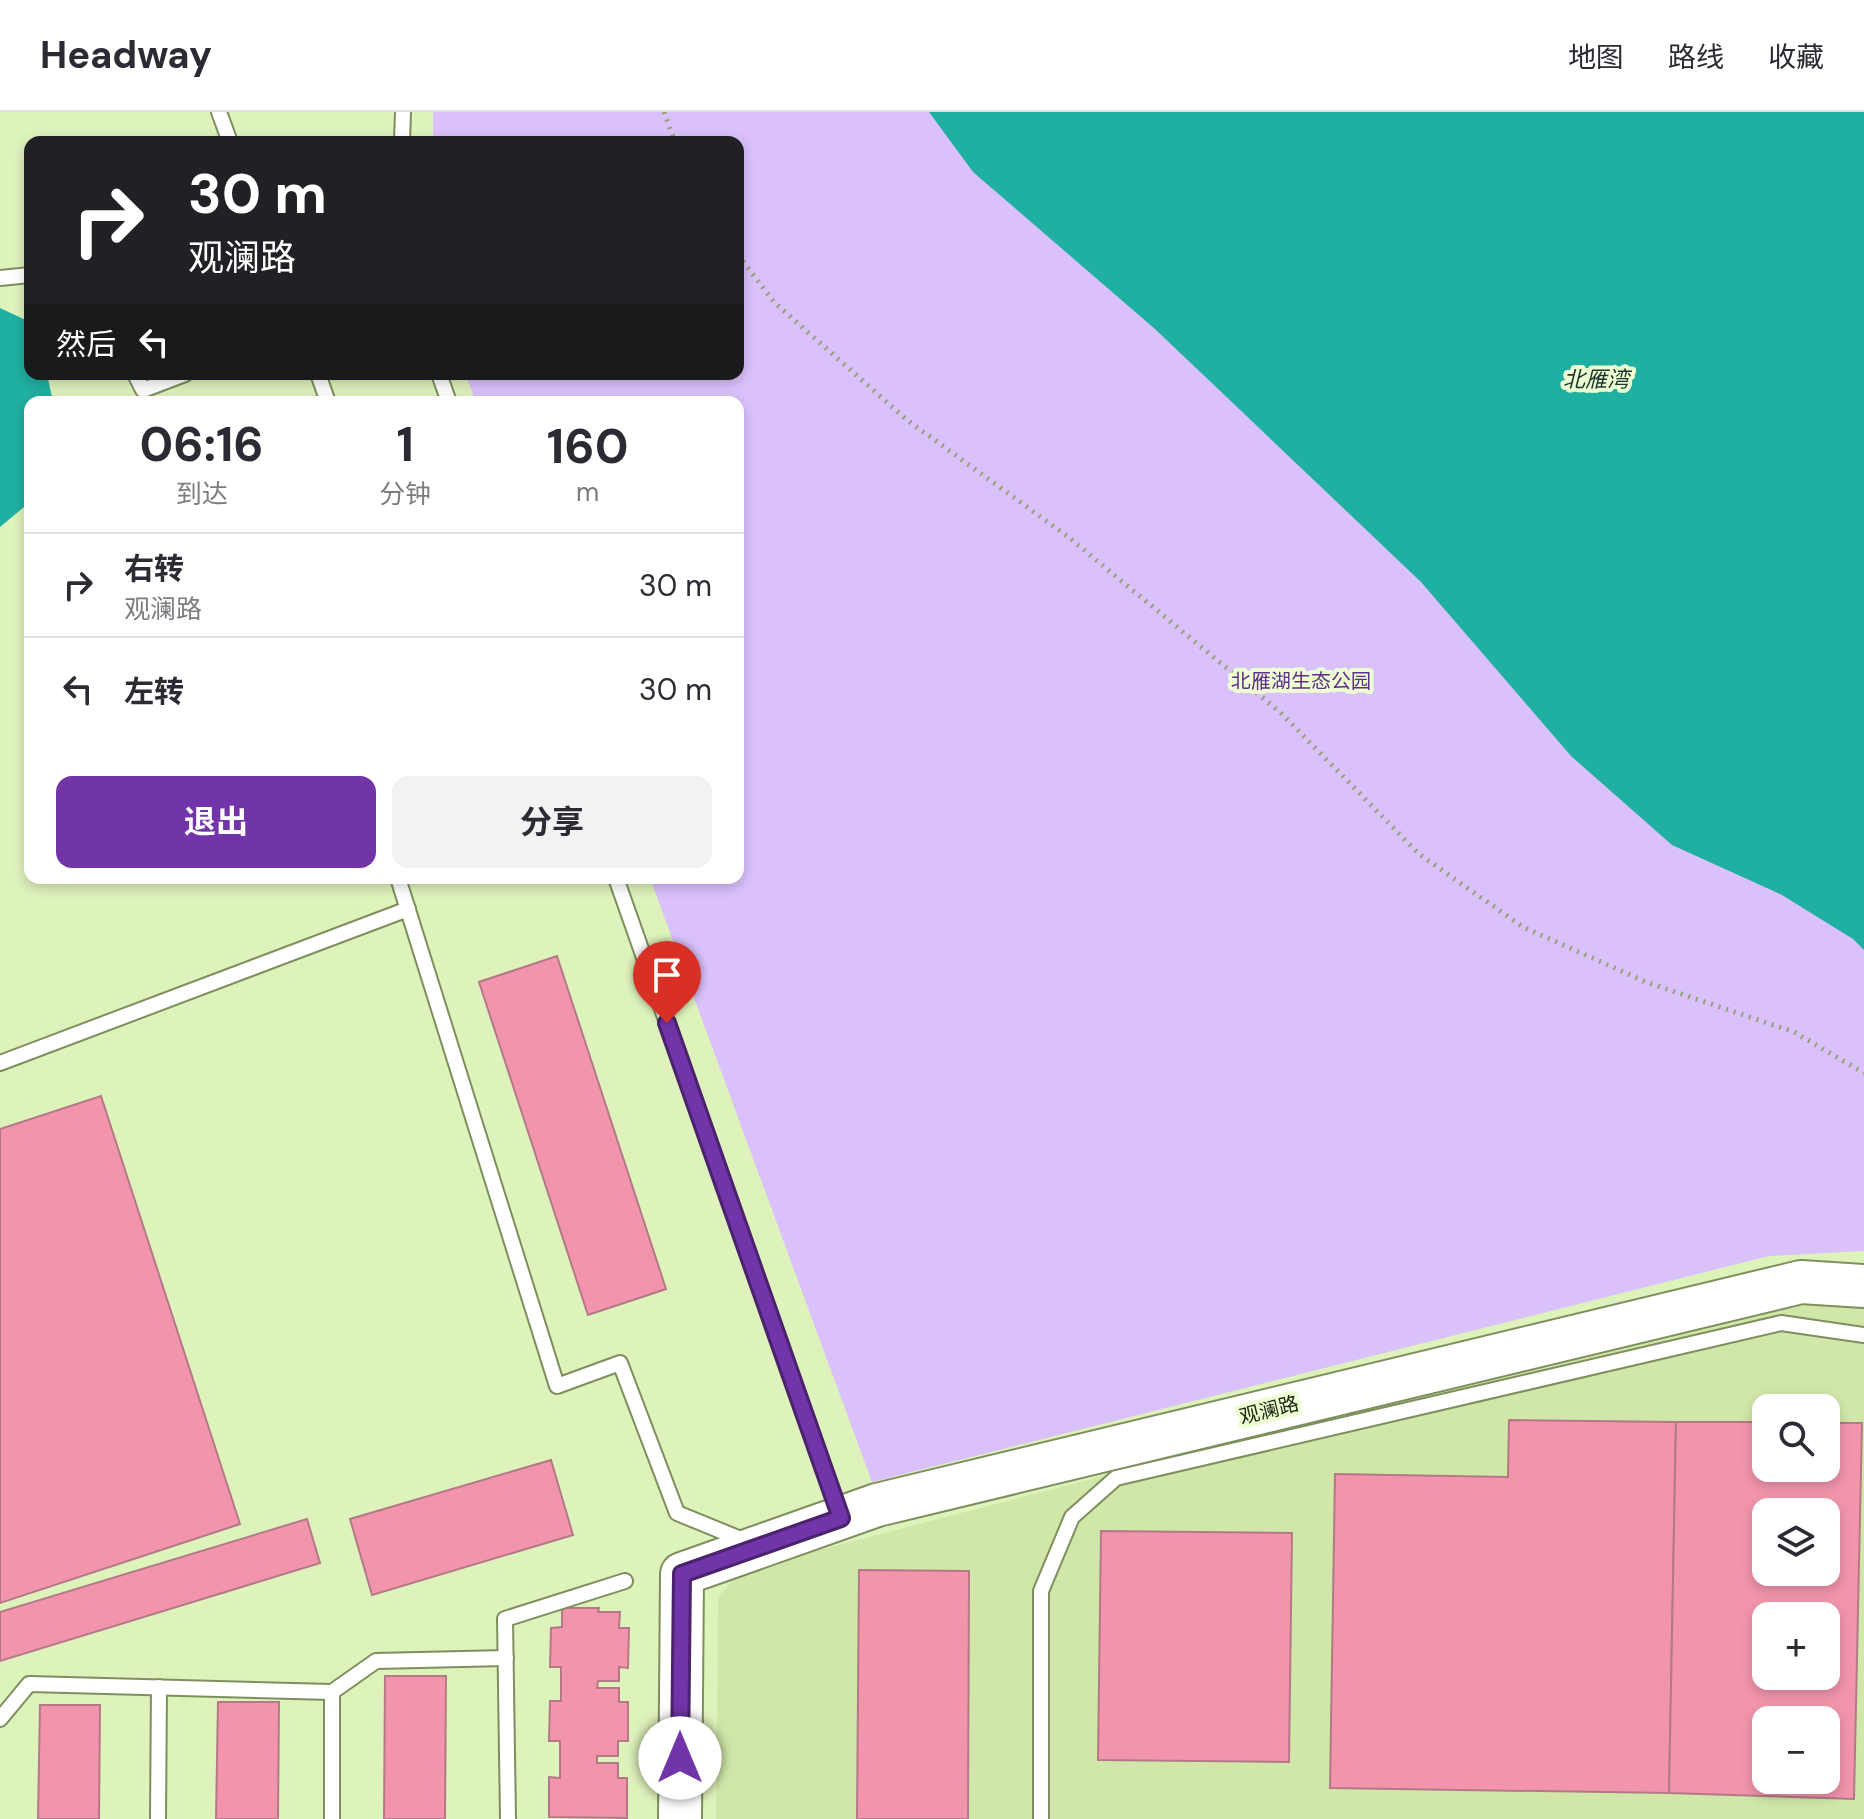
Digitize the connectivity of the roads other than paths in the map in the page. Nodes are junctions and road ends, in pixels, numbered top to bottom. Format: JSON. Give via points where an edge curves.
{"nodes":[{"id":1,"x":219,"y":112,"type":"edge"},
{"id":2,"x":403,"y":112,"type":"edge"},
{"id":3,"x":228,"y":136,"type":"edge"},
{"id":4,"x":402,"y":136,"type":"edge"},
{"id":5,"x":24,"y":276,"type":"edge"},
{"id":6,"x":0,"y":278,"type":"edge"},
{"id":7,"x":174,"y":380,"type":"edge"},
{"id":8,"x":144,"y":396,"type":"edge"},
{"id":9,"x":400,"y":884,"type":"edge"},
{"id":10,"x":618,"y":884,"type":"edge"},
{"id":11,"x":408,"y":909,"type":"junction"},
{"id":12,"x":0,"y":1063,"type":"edge"},
{"id":13,"x":1864,"y":1286,"type":"edge"},
{"id":14,"x":1864,"y":1335,"type":"edge"},
{"id":15,"x":841,"y":1518,"type":"junction"},
{"id":16,"x":760,"y":1546,"type":"junction"},
{"id":17,"x":625,"y":1581,"type":"dead end"},
{"id":18,"x":506,"y":1658,"type":"junction"},
{"id":19,"x":159,"y":1687,"type":"junction"},
{"id":20,"x":332,"y":1692,"type":"junction"},
{"id":21,"x":0,"y":1719,"type":"edge"},
{"id":22,"x":158,"y":1819,"type":"edge"},
{"id":23,"x":332,"y":1819,"type":"edge"},
{"id":24,"x":508,"y":1819,"type":"edge"},
{"id":25,"x":680,"y":1819,"type":"edge"},
{"id":26,"x":1041,"y":1819,"type":"edge"}],
"edges":[{"from":1,"to":3,"type":"lane"},
{"from":2,"to":4,"type":"lane"},
{"from":5,"to":6,"type":"lane"},
{"from":7,"to":8,"type":"lane"},
{"from":9,"to":11,"type":"lane"},
{"from":10,"to":15,"type":"lane"},
{"from":11,"to":12,"type":"lane"},
{"from":11,"to":16,"type":"lane","via":[[557,1386],[620,1363],[677,1513]]},
{"from":13,"to":15,"type":"street","name":"观澜路","via":[[1801,1282],[877,1505]]},
{"from":14,"to":26,"type":"lane","via":[[1781,1323],[1116,1478],[1072,1517],[1041,1591]]},
{"from":15,"to":16,"type":"street","name":"观澜路"},
{"from":16,"to":25,"type":"street","name":"观澜路","via":[[682,1574]]},
{"from":17,"to":18,"type":"lane","via":[[505,1619]]},
{"from":18,"to":20,"type":"lane","via":[[376,1661]]},
{"from":18,"to":24,"type":"lane"},
{"from":19,"to":20,"type":"lane"},
{"from":19,"to":21,"type":"lane","via":[[29,1684]]},
{"from":19,"to":22,"type":"lane"},
{"from":20,"to":23,"type":"lane"}]}
